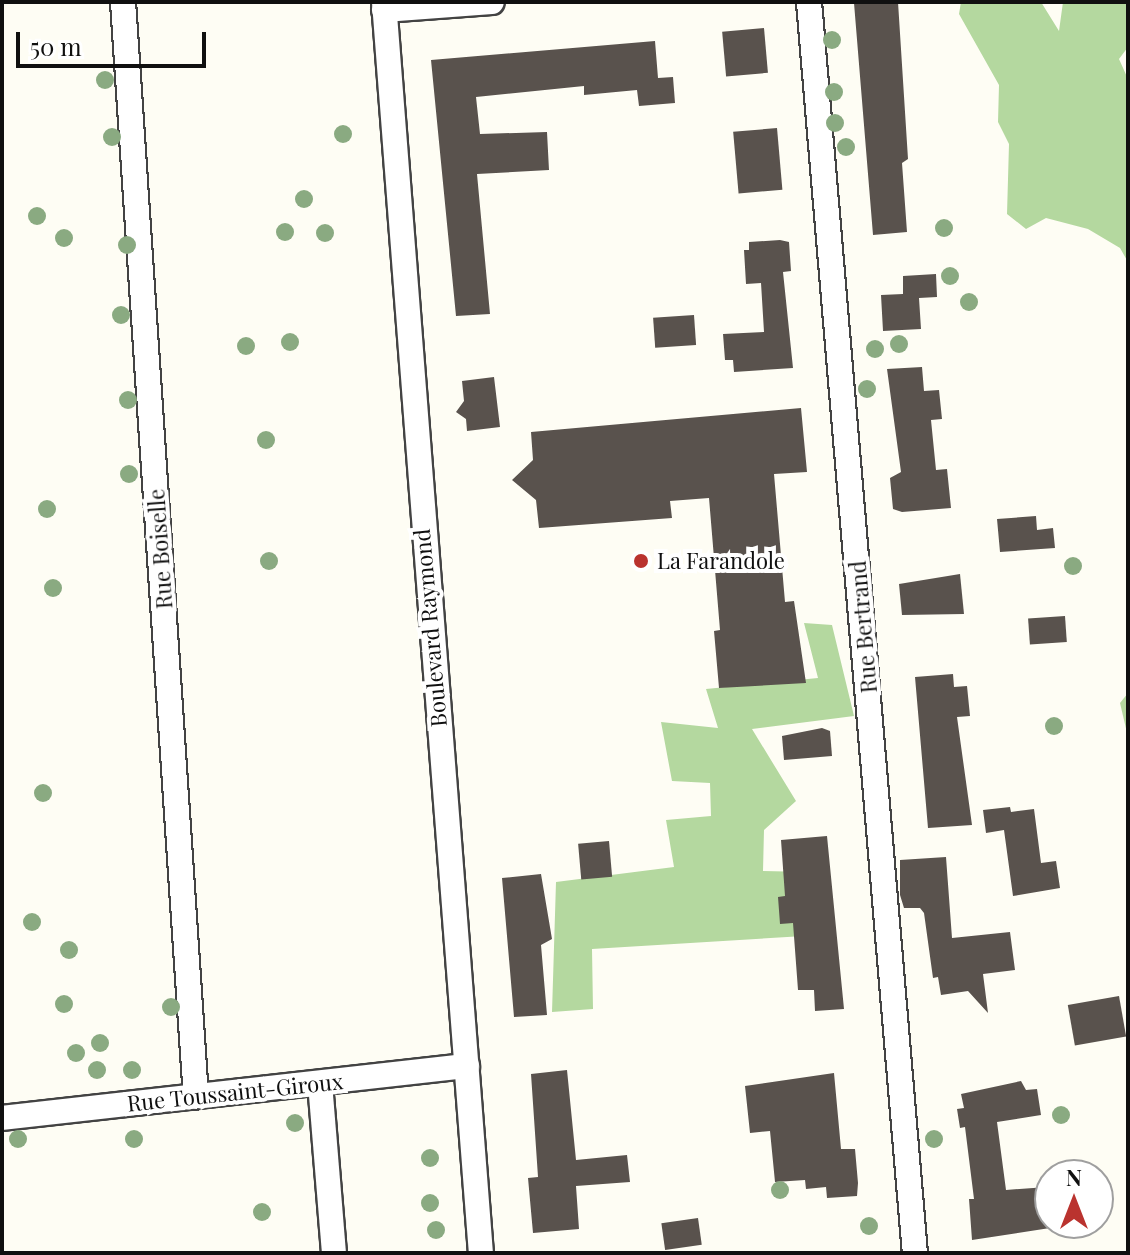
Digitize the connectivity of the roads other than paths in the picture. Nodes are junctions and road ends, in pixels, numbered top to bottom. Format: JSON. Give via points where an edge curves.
{"nodes":[{"id":1,"x":123,"y":2,"type":"edge"},
{"id":2,"x":492,"y":2,"type":"edge"},
{"id":3,"x":809,"y":2,"type":"edge"},
{"id":4,"x":384,"y":6,"type":"edge"},
{"id":5,"x":467,"y":1066,"type":"junction"},
{"id":6,"x":320,"y":1083,"type":"junction"},
{"id":7,"x":196,"y":1097,"type":"junction"},
{"id":8,"x":2,"y":1118,"type":"edge"},
{"id":9,"x":336,"y":1252,"type":"edge"},
{"id":10,"x":481,"y":1253,"type":"edge"},
{"id":11,"x":915,"y":1253,"type":"edge"}],
"edges":[{"from":1,"to":7,"type":"street","name":"Rue Boiselle"},
{"from":2,"to":4,"type":"street"},
{"from":3,"to":11,"type":"street","name":"Rue Bertrand"},
{"from":4,"to":5,"type":"street","name":"Boulevard Raymond","via":[[413,428]]},
{"from":5,"to":6,"type":"street","name":"Rue Toussaint-Giroux"},
{"from":5,"to":10,"type":"street","name":"Boulevard Raymond"},
{"from":6,"to":7,"type":"street","name":"Rue Toussaint-Giroux"},
{"from":6,"to":9,"type":"street"},
{"from":7,"to":8,"type":"street","name":"Rue Toussaint-Giroux"}]}
